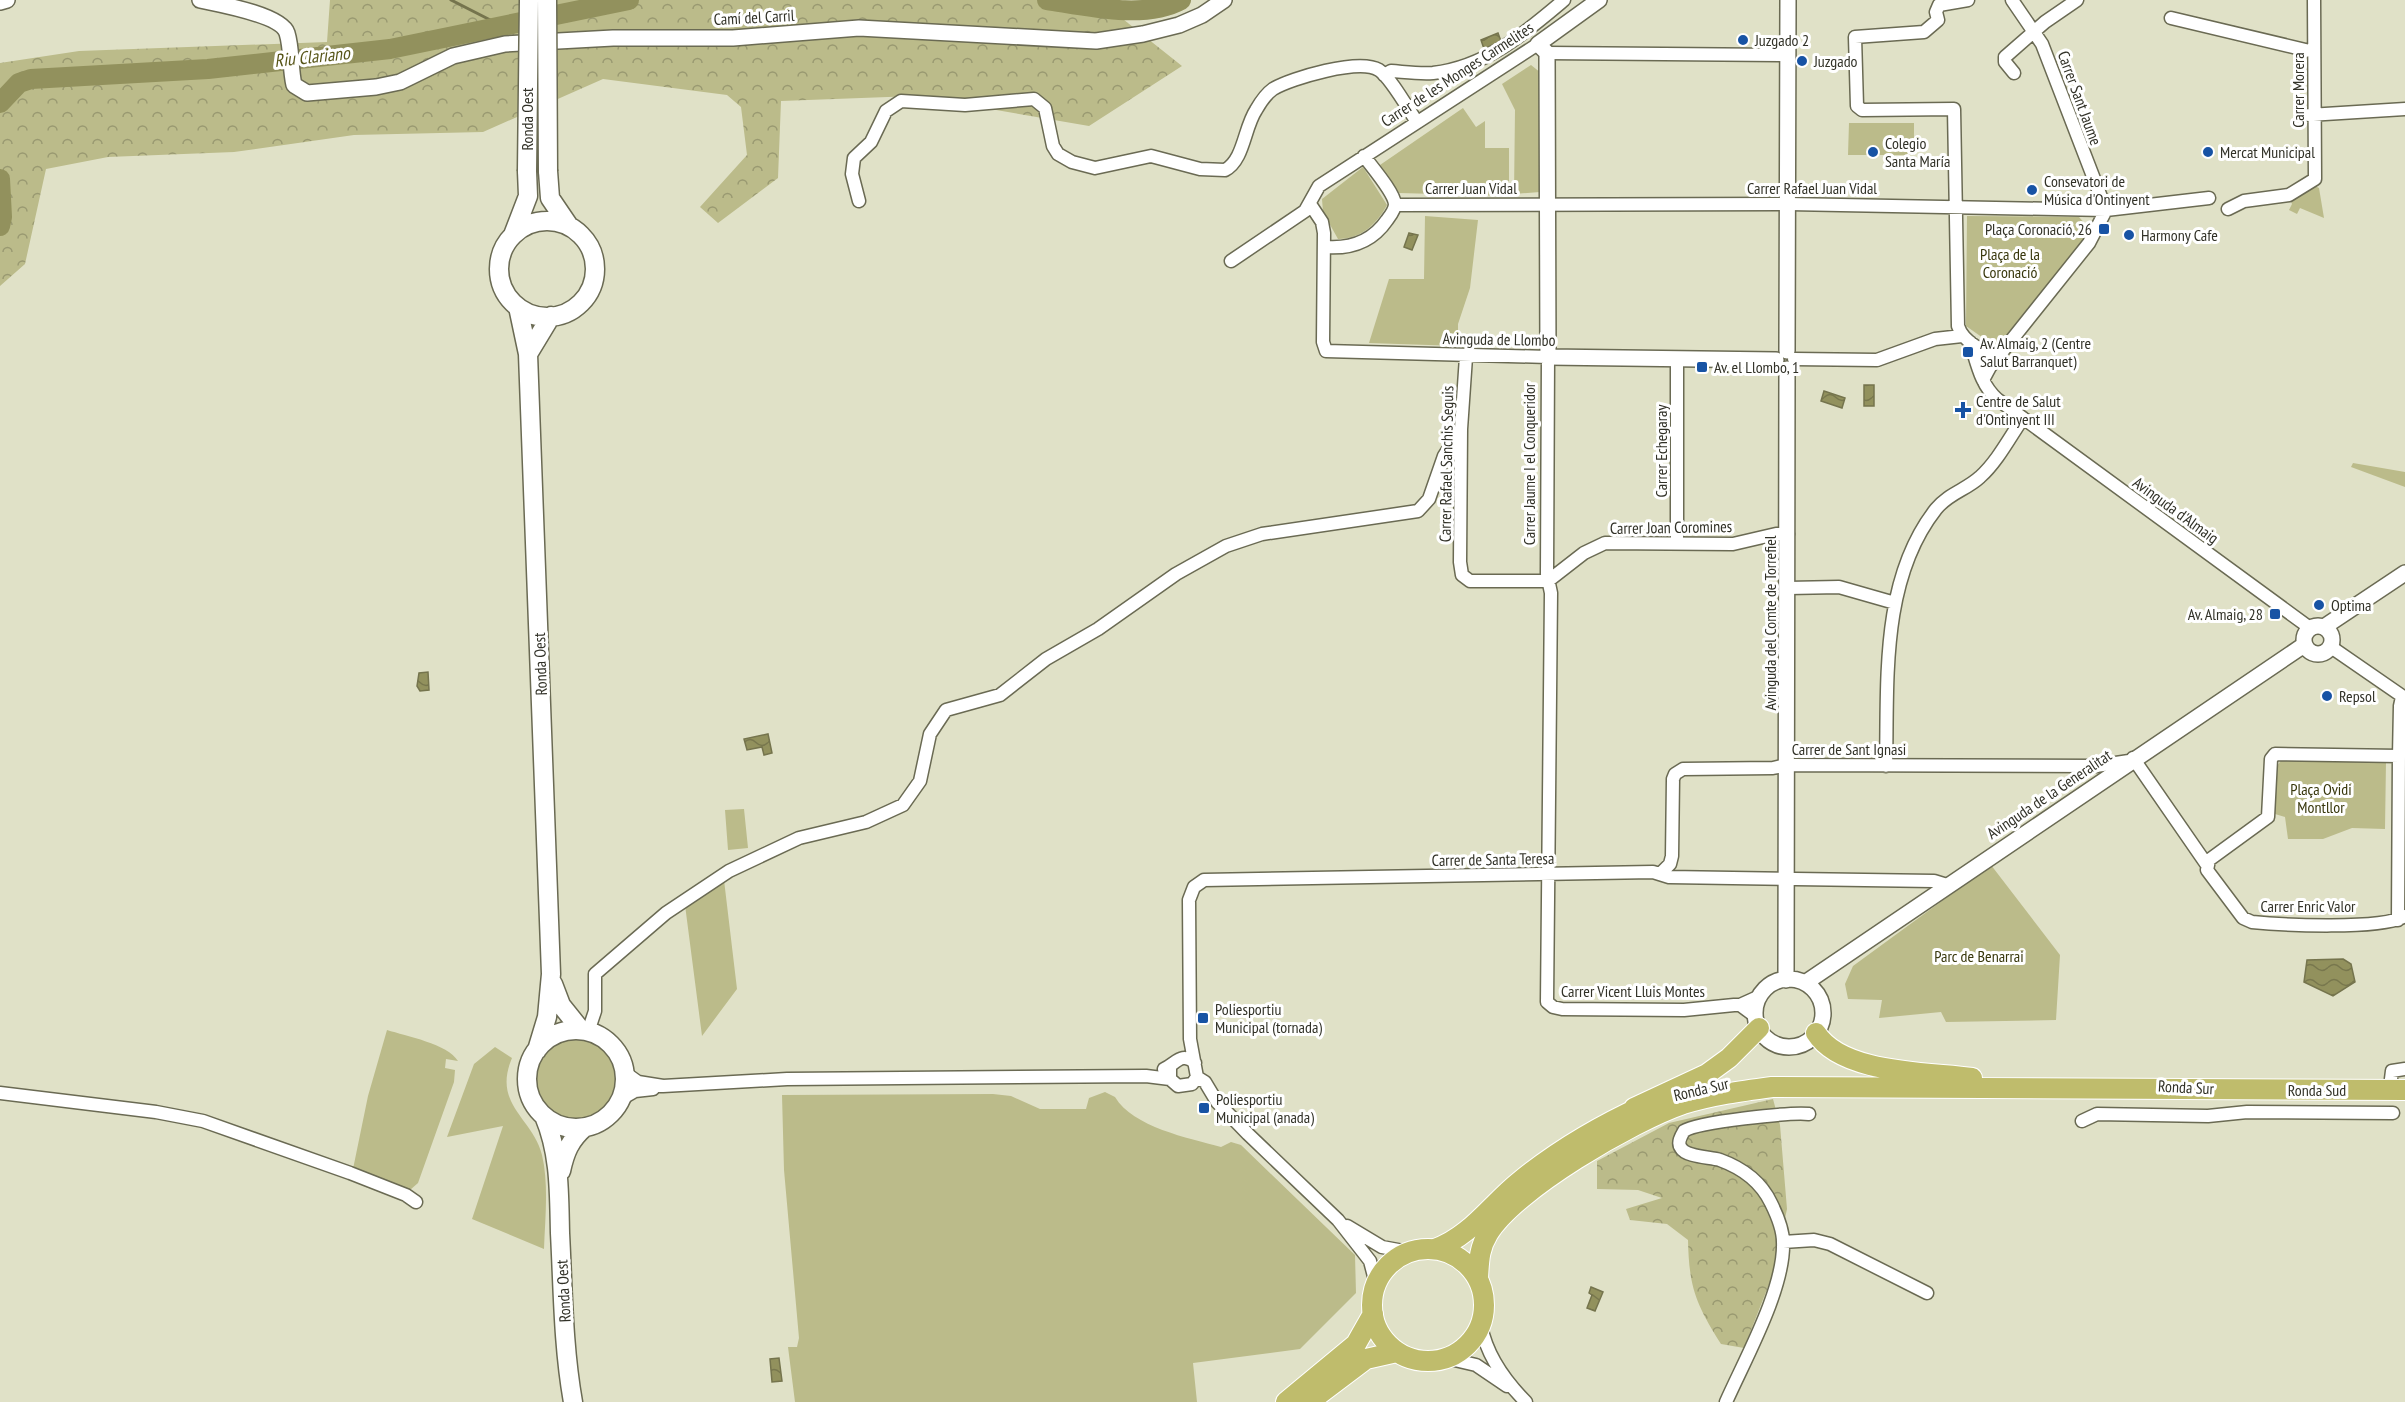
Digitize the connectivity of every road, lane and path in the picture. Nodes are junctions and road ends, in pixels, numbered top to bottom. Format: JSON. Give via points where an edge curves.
{"nodes":[{"id":1,"x":7,"y":0,"type":"edge"},
{"id":2,"x":200,"y":0,"type":"edge"},
{"id":3,"x":529,"y":0,"type":"edge"},
{"id":4,"x":547,"y":0,"type":"edge"},
{"id":5,"x":1224,"y":0,"type":"edge"},
{"id":6,"x":1564,"y":0,"type":"edge"},
{"id":7,"x":1599,"y":0,"type":"edge"},
{"id":8,"x":1788,"y":0,"type":"edge"},
{"id":9,"x":1968,"y":0,"type":"edge"},
{"id":10,"x":2012,"y":0,"type":"edge"},
{"id":11,"x":2077,"y":0,"type":"edge"},
{"id":12,"x":2314,"y":0,"type":"edge"},
{"id":13,"x":0,"y":2,"type":"edge"},
{"id":14,"x":2171,"y":18,"type":"dead end"},
{"id":15,"x":2034,"y":31,"type":"junction"},
{"id":16,"x":1543,"y":48,"type":"junction"},
{"id":17,"x":2314,"y":52,"type":"junction"},
{"id":18,"x":1788,"y":55,"type":"junction"},
{"id":19,"x":2014,"y":73,"type":"dead end"},
{"id":20,"x":1384,"y":75,"type":"junction"},
{"id":21,"x":2405,"y":109,"type":"edge"},
{"id":22,"x":2312,"y":115,"type":"junction"},
{"id":23,"x":1417,"y":122,"type":"junction"},
{"id":24,"x":1364,"y":156,"type":"junction"},
{"id":25,"x":2209,"y":198,"type":"dead end"},
{"id":26,"x":859,"y":201,"type":"dead end"},
{"id":27,"x":1310,"y":204,"type":"junction"},
{"id":28,"x":1548,"y":204,"type":"junction"},
{"id":29,"x":1789,"y":204,"type":"junction"},
{"id":30,"x":1395,"y":205,"type":"junction"},
{"id":31,"x":1954,"y":206,"type":"junction"},
{"id":32,"x":2075,"y":209,"type":"junction"},
{"id":33,"x":2228,"y":209,"type":"dead end"},
{"id":34,"x":2106,"y":210,"type":"junction"},
{"id":35,"x":569,"y":226,"type":"junction"},
{"id":36,"x":2098,"y":228,"type":"junction"},
{"id":37,"x":513,"y":235,"type":"junction"},
{"id":38,"x":1325,"y":247,"type":"junction"},
{"id":39,"x":1231,"y":261,"type":"dead end"},
{"id":40,"x":518,"y":307,"type":"junction"},
{"id":41,"x":550,"y":316,"type":"junction"},
{"id":42,"x":1966,"y":339,"type":"junction"},
{"id":43,"x":528,"y":354,"type":"junction"},
{"id":44,"x":2000,"y":356,"type":"junction"},
{"id":45,"x":1466,"y":357,"type":"junction"},
{"id":46,"x":1548,"y":357,"type":"junction"},
{"id":47,"x":1677,"y":359,"type":"junction"},
{"id":48,"x":1786,"y":360,"type":"junction"},
{"id":49,"x":1983,"y":380,"type":"junction"},
{"id":50,"x":2023,"y":418,"type":"junction"},
{"id":51,"x":1461,"y":429,"type":"junction"},
{"id":52,"x":1788,"y":534,"type":"junction"},
{"id":53,"x":1677,"y":543,"type":"junction"},
{"id":54,"x":2405,"y":573,"type":"edge"},
{"id":55,"x":1548,"y":580,"type":"junction"},
{"id":56,"x":1788,"y":588,"type":"junction"},
{"id":57,"x":1895,"y":603,"type":"junction"},
{"id":58,"x":2317,"y":628,"type":"junction"},
{"id":59,"x":2304,"y":645,"type":"junction"},
{"id":60,"x":2331,"y":647,"type":"junction"},
{"id":61,"x":2404,"y":698,"type":"edge"},
{"id":62,"x":2399,"y":756,"type":"junction"},
{"id":63,"x":2132,"y":759,"type":"junction"},
{"id":64,"x":1787,"y":765,"type":"junction"},
{"id":65,"x":1886,"y":766,"type":"junction"},
{"id":66,"x":2207,"y":865,"type":"junction"},
{"id":67,"x":1660,"y":874,"type":"junction"},
{"id":68,"x":1547,"y":875,"type":"junction"},
{"id":69,"x":1786,"y":878,"type":"junction"},
{"id":70,"x":1947,"y":885,"type":"junction"},
{"id":71,"x":2402,"y":919,"type":"edge"},
{"id":72,"x":551,"y":974,"type":"junction"},
{"id":73,"x":1781,"y":981,"type":"junction"},
{"id":74,"x":1811,"y":983,"type":"junction"},
{"id":75,"x":1760,"y":996,"type":"junction"},
{"id":76,"x":1740,"y":1005,"type":"junction"},
{"id":77,"x":1757,"y":1022,"type":"junction"},
{"id":78,"x":585,"y":1031,"type":"junction"},
{"id":79,"x":1816,"y":1034,"type":"junction"},
{"id":80,"x":1190,"y":1039,"type":"junction"},
{"id":81,"x":537,"y":1050,"type":"junction"},
{"id":82,"x":1195,"y":1064,"type":"junction"},
{"id":83,"x":1173,"y":1068,"type":"junction"},
{"id":84,"x":2405,"y":1069,"type":"edge"},
{"id":85,"x":624,"y":1072,"type":"junction"},
{"id":86,"x":1972,"y":1078,"type":"junction"},
{"id":87,"x":1195,"y":1081,"type":"junction"},
{"id":88,"x":2398,"y":1084,"type":"edge"},
{"id":89,"x":663,"y":1086,"type":"junction"},
{"id":90,"x":2229,"y":1089,"type":"junction"},
{"id":91,"x":0,"y":1093,"type":"edge"},
{"id":92,"x":621,"y":1099,"type":"junction"},
{"id":93,"x":2393,"y":1113,"type":"dead end"},
{"id":94,"x":1809,"y":1114,"type":"dead end"},
{"id":95,"x":544,"y":1116,"type":"junction"},
{"id":96,"x":2082,"y":1121,"type":"dead end"},
{"id":97,"x":1608,"y":1122,"type":"junction"},
{"id":98,"x":585,"y":1127,"type":"junction"},
{"id":99,"x":560,"y":1179,"type":"junction"},
{"id":100,"x":416,"y":1202,"type":"dead end"},
{"id":101,"x":1338,"y":1220,"type":"junction"},
{"id":102,"x":1784,"y":1242,"type":"junction"},
{"id":103,"x":1435,"y":1249,"type":"junction"},
{"id":104,"x":1409,"y":1252,"type":"junction"},
{"id":105,"x":1478,"y":1278,"type":"junction"},
{"id":106,"x":1376,"y":1284,"type":"junction"},
{"id":107,"x":1927,"y":1293,"type":"dead end"},
{"id":108,"x":1373,"y":1314,"type":"junction"},
{"id":109,"x":1481,"y":1326,"type":"junction"},
{"id":110,"x":1397,"y":1352,"type":"junction"},
{"id":111,"x":1446,"y":1358,"type":"junction"},
{"id":112,"x":1521,"y":1398,"type":"edge"},
{"id":113,"x":573,"y":1402,"type":"edge"},
{"id":114,"x":1286,"y":1402,"type":"edge"},
{"id":115,"x":1309,"y":1402,"type":"edge"},
{"id":116,"x":1726,"y":1402,"type":"edge"}],
"edges":[{"from":1,"to":13,"type":"street"},
{"from":2,"to":5,"type":"street","name":"Camí del Carril","via":[[278,22],[286,30],[297,89],[307,93],[354,91],[400,82],[453,56],[486,46],[613,38],[733,38],[859,28],[1096,41],[1164,30],[1192,20]]},
{"from":3,"to":37,"type":"main road","name":"Ronda Oest","bridge":true,"via":[[528,195]]},
{"from":4,"to":35,"type":"main road","name":"Ronda Oest","bridge":true,"via":[[550,198]]},
{"from":6,"to":20,"type":"street","name":"Carrer de les Monges Carmelites","via":[[1515,41],[1489,56],[1441,71],[1391,71]]},
{"from":7,"to":16,"type":"street","name":"Carrer de les Monges Carmelites"},
{"from":8,"to":18,"type":"street","name":"Avinguda del Comte de Torrefiel"},
{"from":9,"to":31,"type":"street","via":[[1939,5],[1938,20],[1924,32],[1855,37],[1857,106],[1862,110],[1954,109]]},
{"from":10,"to":15,"type":"street","name":"Carrer Sant Jaume"},
{"from":11,"to":15,"type":"street"},
{"from":12,"to":17,"type":"street","name":"Carrer Morera"},
{"from":14,"to":17,"type":"street"},
{"from":15,"to":19,"type":"street","via":[[2005,57]]},
{"from":15,"to":34,"type":"street","name":"Carrer Sant Jaume"},
{"from":16,"to":18,"type":"street"},
{"from":16,"to":23,"type":"street","name":"Carrer de les Monges Carmelites"},
{"from":16,"to":28,"type":"street","name":"Carrer Jaume I el Conqueridor"},
{"from":17,"to":22,"type":"street","name":"Carrer Morera"},
{"from":18,"to":29,"type":"street","name":"Avinguda del Comte de Torrefiel"},
{"from":20,"to":23,"type":"street"},
{"from":20,"to":26,"type":"street","via":[[1368,67],[1341,68],[1274,89],[1249,121],[1234,163],[1225,170],[1214,171],[1151,156],[1095,168],[1072,162],[1055,150],[1045,108],[1034,99],[965,105],[901,101],[886,111],[871,142],[854,158],[852,174]]},
{"from":21,"to":22,"type":"street"},
{"from":22,"to":33,"type":"street","name":"Carrer Morera","via":[[2315,179],[2289,195],[2244,201]]},
{"from":23,"to":24,"type":"street","name":"Carrer de les Monges Carmelites"},
{"from":24,"to":27,"type":"street","name":"Carrer de les Monges Carmelites","via":[[1319,186]]},
{"from":24,"to":30,"type":"street"},
{"from":25,"to":34,"type":"street","name":"Carrer Rafael Juan Vidal"},
{"from":27,"to":38,"type":"street","name":"Avinguda de Llombo","via":[[1322,222]]},
{"from":27,"to":39,"type":"street","name":"Carrer de les Monges Carmelites"},
{"from":28,"to":29,"type":"street","name":"Carrer Rafael Juan Vidal"},
{"from":28,"to":30,"type":"street","name":"Carrer Juan Vidal"},
{"from":28,"to":46,"type":"street","name":"Carrer Jaume I el Conqueridor"},
{"from":29,"to":31,"type":"street","name":"Carrer Rafael Juan Vidal"},
{"from":29,"to":48,"type":"street","name":"Avinguda del Comte de Torrefiel"},
{"from":30,"to":38,"type":"street","via":[[1371,238],[1355,245]]},
{"from":31,"to":32,"type":"street","name":"Carrer Rafael Juan Vidal"},
{"from":31,"to":42,"type":"street","via":[[1958,321]]},
{"from":32,"to":34,"type":"street","name":"Carrer Rafael Juan Vidal"},
{"from":32,"to":36,"type":"street","via":[[2090,215]]},
{"from":34,"to":36,"type":"street"},
{"from":35,"to":37,"type":"main road","via":[[540,221]]},
{"from":35,"to":41,"type":"main road","via":[[590,248],[594,278],[579,305]]},
{"from":36,"to":44,"type":"street"},
{"from":37,"to":40,"type":"main road","via":[[503,248],[500,280]]},
{"from":38,"to":45,"type":"street","name":"Avinguda de Llombo","via":[[1326,351]]},
{"from":40,"to":41,"type":"main road"},
{"from":40,"to":43,"type":"main road","name":"Ronda Oest"},
{"from":41,"to":43,"type":"main road"},
{"from":42,"to":44,"type":"street"},
{"from":42,"to":48,"type":"street","via":[[1935,339],[1877,360]]},
{"from":42,"to":49,"type":"street"},
{"from":43,"to":72,"type":"main road","name":"Ronda Oest"},
{"from":44,"to":49,"type":"street"},
{"from":45,"to":46,"type":"street","name":"Avinguda de Llombo"},
{"from":45,"to":51,"type":"street","name":"Carrer Rafael Sanchis Seguis"},
{"from":46,"to":47,"type":"street","name":"Avinguda de Llombo"},
{"from":46,"to":55,"type":"street","name":"Carrer Jaume I el Conqueridor"},
{"from":47,"to":48,"type":"street","name":"Avinguda de Llombo"},
{"from":47,"to":53,"type":"street","name":"Carrer Echegaray"},
{"from":48,"to":52,"type":"street","name":"Avinguda del Comte de Torrefiel"},
{"from":49,"to":50,"type":"street","name":"Avinguda d'Almaig","via":[[1989,393]]},
{"from":50,"to":57,"type":"street","via":[[1982,476],[1957,490],[1934,512],[1911,554]]},
{"from":50,"to":58,"type":"street","name":"Avinguda d'Almaig"},
{"from":51,"to":55,"type":"street","name":"Carrer Rafael Sanchis Seguis","via":[[1461,572],[1465,579],[1479,583]]},
{"from":51,"to":78,"type":"street","via":[[1444,456],[1429,499],[1418,511],[1237,541],[1154,588],[1098,629],[1046,659],[1000,695],[946,710],[930,734],[920,781],[903,806],[866,822],[799,838],[729,871],[681,902],[595,974],[595,1011]]},
{"from":52,"to":53,"type":"street","name":"Carrer Joan Coromines","via":[[1733,544]]},
{"from":52,"to":56,"type":"street","name":"Avinguda del Comte de Torrefiel"},
{"from":53,"to":55,"type":"street","name":"Carrer Joan Coromines","via":[[1599,545]]},
{"from":54,"to":58,"type":"street"},
{"from":55,"to":68,"type":"street","name":"Carrer Jaume I el Conqueridor","via":[[1551,593]]},
{"from":56,"to":57,"type":"street","via":[[1839,587]]},
{"from":56,"to":64,"type":"street","name":"Avinguda del Comte de Torrefiel"},
{"from":57,"to":65,"type":"street","via":[[1889,631]]},
{"from":58,"to":59,"type":"street","via":[[2304,636]]},
{"from":58,"to":60,"type":"street","via":[[2330,634]]},
{"from":59,"to":60,"type":"street","via":[[2314,654],[2324,654]]},
{"from":59,"to":63,"type":"street","name":"Avinguda de la Generalitat"},
{"from":60,"to":61,"type":"street"},
{"from":61,"to":62,"type":"street","via":[[2400,706]]},
{"from":62,"to":66,"type":"street","via":[[2280,754],[2271,759],[2268,817]]},
{"from":62,"to":71,"type":"street"},
{"from":63,"to":65,"type":"street","name":"Carrer de Sant Ignasi","via":[[2096,766]]},
{"from":63,"to":66,"type":"street","name":"Carrer Enric Valor"},
{"from":63,"to":70,"type":"street","name":"Avinguda de la Generalitat"},
{"from":64,"to":65,"type":"street","name":"Carrer de Sant Ignasi"},
{"from":64,"to":67,"type":"street","name":"Carrer de Sant Ignasi","via":[[1683,769],[1675,774],[1672,856]]},
{"from":64,"to":69,"type":"street","name":"Avinguda del Comte de Torrefiel"},
{"from":66,"to":71,"type":"street","name":"Carrer Enric Valor","via":[[2243,918],[2252,922],[2355,924]]},
{"from":67,"to":68,"type":"street","name":"Carrer de Santa Teresa"},
{"from":67,"to":69,"type":"street","name":"Carrer de Santa Teresa"},
{"from":68,"to":76,"type":"street","name":"Carrer Vicent Lluis Montes","via":[[1545,992],[1553,1007],[1684,1010]]},
{"from":68,"to":80,"type":"street","name":"Carrer de Santa Teresa","via":[[1210,879],[1198,883],[1189,900]]},
{"from":69,"to":70,"type":"street","name":"Carrer de Santa Teresa","via":[[1934,881]]},
{"from":69,"to":73,"type":"street","name":"Avinguda del Comte de Torrefiel","via":[[1786,964]]},
{"from":70,"to":74,"type":"street","name":"Avinguda de la Generalitat"},
{"from":72,"to":78,"type":"main road","name":"Ronda Oest","via":[[556,997]]},
{"from":72,"to":81,"type":"main road","name":"Ronda Oest","via":[[549,1007]]},
{"from":73,"to":74,"type":"street"},
{"from":73,"to":75,"type":"street"},
{"from":74,"to":79,"type":"street","via":[[1822,1008],[1821,1026]]},
{"from":75,"to":76,"type":"street","name":"Carrer Vicent Lluis Montes"},
{"from":75,"to":77,"type":"street"},
{"from":76,"to":77,"type":"street"},
{"from":77,"to":79,"type":"street","via":[[1775,1044],[1786,1047],[1798,1046]]},
{"from":77,"to":97,"type":"main road","via":[[1729,1058],[1707,1074]]},
{"from":78,"to":81,"type":"main road","via":[[557,1035]]},
{"from":78,"to":85,"type":"main road","via":[[599,1036],[616,1051]]},
{"from":79,"to":86,"type":"main road","via":[[1829,1048],[1861,1062]]},
{"from":80,"to":82,"type":"street","name":"Carrer de Santa Teresa"},
{"from":80,"to":83,"type":"street"},
{"from":81,"to":95,"type":"main road","via":[[527,1082]]},
{"from":82,"to":83,"type":"street","via":[[1188,1058]]},
{"from":82,"to":87,"type":"street","name":"Carrer de Santa Teresa"},
{"from":83,"to":87,"type":"street","via":[[1178,1086]]},
{"from":83,"to":89,"type":"street","via":[[1146,1076],[798,1078]]},
{"from":84,"to":88,"type":"street","via":[[2392,1071]]},
{"from":85,"to":89,"type":"street","via":[[638,1082]]},
{"from":85,"to":92,"type":"main road"},
{"from":86,"to":90,"type":"main road","name":"Ronda Sur"},
{"from":86,"to":97,"type":"main road","name":"Ronda Sur","via":[[1764,1076],[1667,1097]]},
{"from":87,"to":101,"type":"street","via":[[1205,1082],[1217,1101]]},
{"from":88,"to":90,"type":"main road","name":"Ronda Sud"},
{"from":89,"to":92,"type":"street","via":[[635,1091]]},
{"from":90,"to":105,"type":"main road","name":"Ronda Sur","via":[[1772,1087],[1707,1097],[1648,1118],[1612,1137],[1514,1205],[1483,1242]]},
{"from":91,"to":100,"type":"street","via":[[203,1121],[350,1173]]},
{"from":92,"to":98,"type":"main road","via":[[606,1117]]},
{"from":93,"to":96,"type":"street","via":[[2097,1114]]},
{"from":94,"to":102,"type":"street","via":[[1781,1113],[1700,1125],[1684,1131],[1679,1141],[1685,1152],[1720,1160],[1753,1179],[1772,1205]]},
{"from":95,"to":98,"type":"main road","via":[[570,1127]]},
{"from":95,"to":99,"type":"main road","name":"Ronda Oest"},
{"from":97,"to":103,"type":"main road","name":"Ronda Sur","via":[[1526,1176],[1457,1240]]},
{"from":98,"to":99,"type":"main road","name":"Ronda Oest","via":[[567,1149]]},
{"from":99,"to":113,"type":"main road","name":"Ronda Oest","via":[[564,1314]]},
{"from":101,"to":104,"type":"street","via":[[1382,1247]]},
{"from":101,"to":106,"type":"street","via":[[1370,1261]]},
{"from":102,"to":107,"type":"street","via":[[1814,1240],[1830,1244]]},
{"from":102,"to":116,"type":"street","via":[[1775,1286]]},
{"from":103,"to":104,"type":"main road"},
{"from":103,"to":105,"type":"main road","via":[[1467,1264]]},
{"from":104,"to":106,"type":"main road","via":[[1389,1264]]},
{"from":105,"to":109,"type":"main road","via":[[1485,1302]]},
{"from":106,"to":108,"type":"main road"},
{"from":108,"to":110,"type":"main road","via":[[1382,1335]]},
{"from":108,"to":114,"type":"main road","via":[[1356,1344]]},
{"from":109,"to":111,"type":"main road","via":[[1460,1351]]},
{"from":109,"to":112,"type":"street","via":[[1493,1361]]},
{"from":110,"to":111,"type":"main road","via":[[1421,1361]]},
{"from":110,"to":115,"type":"main road","via":[[1366,1359]]},
{"from":111,"to":112,"type":"street","via":[[1484,1369]]}]}
